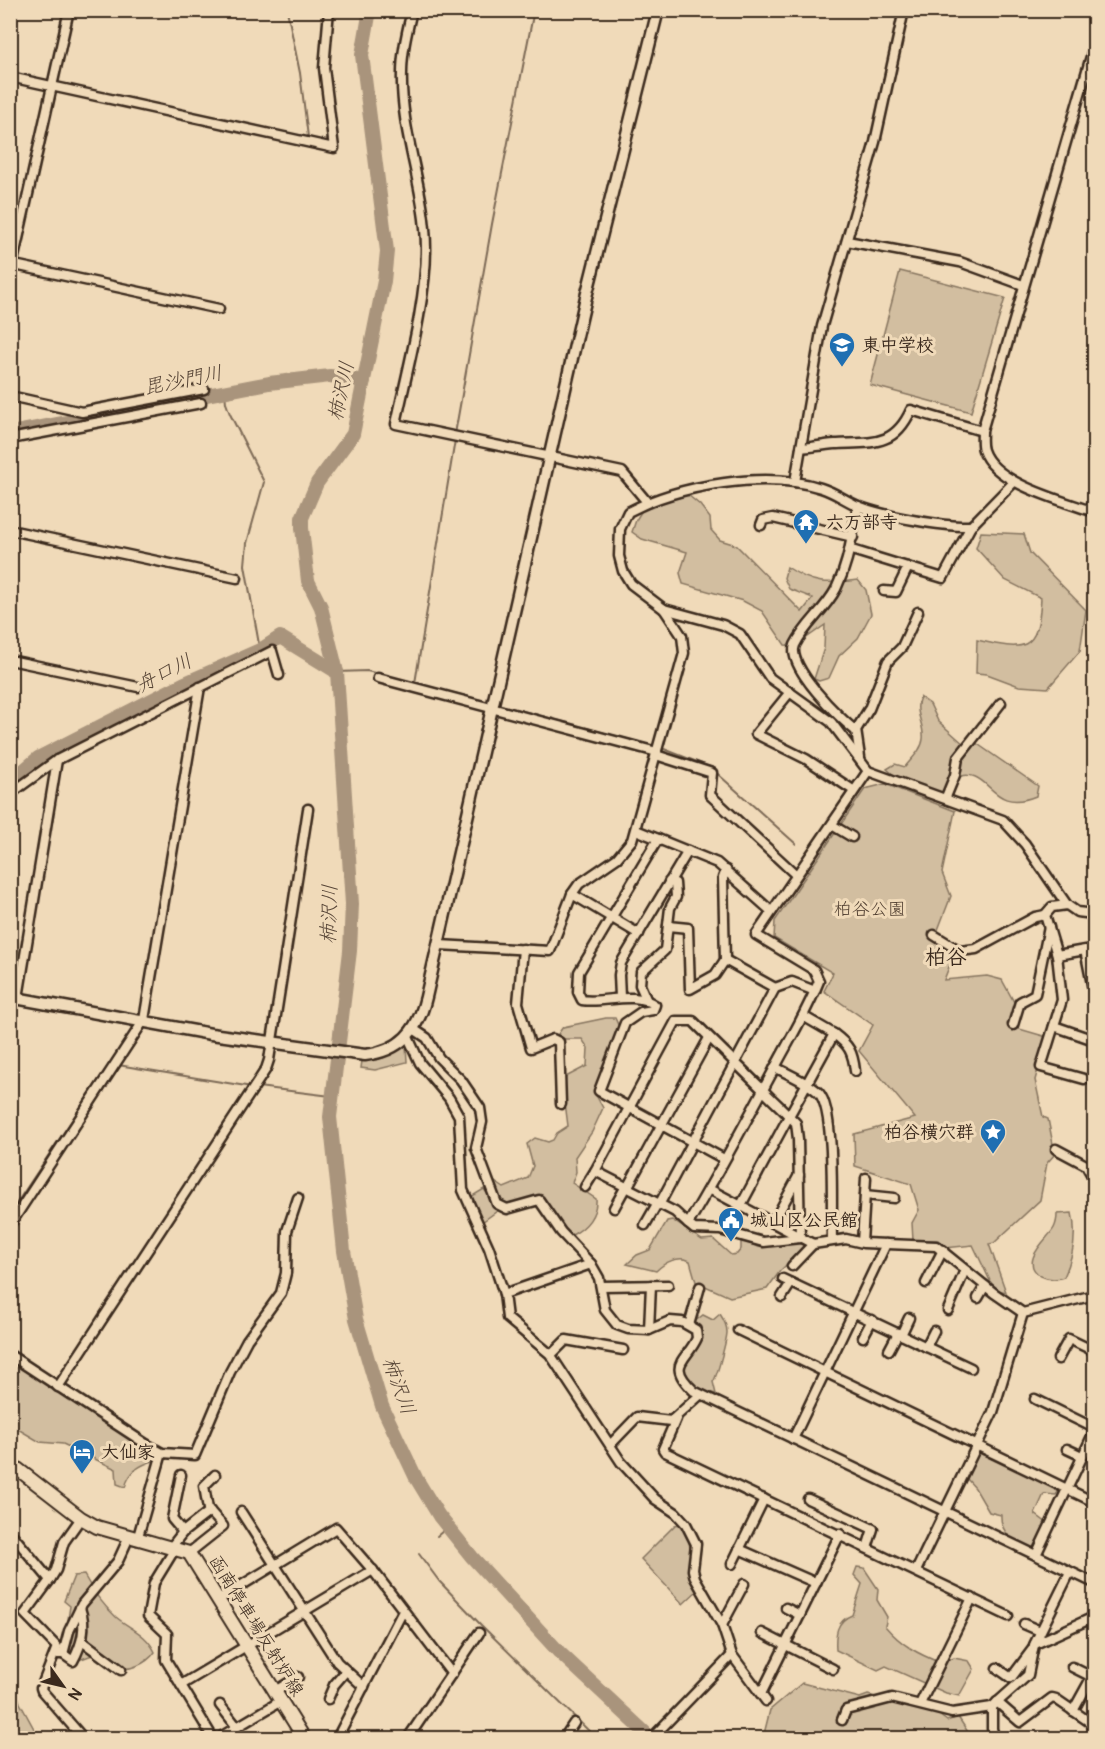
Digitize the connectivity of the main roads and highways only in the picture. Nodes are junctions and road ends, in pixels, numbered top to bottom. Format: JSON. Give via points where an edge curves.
{"nodes":[{"id":1,"x":10,"y":1463,"type":"edge"},
{"id":2,"x":304,"y":1738,"type":"edge"}],
"edges":[{"from":1,"to":2,"type":"main road","name":"函南停車場反射炉線","via":[[81,1518],[189,1553]]}]}
